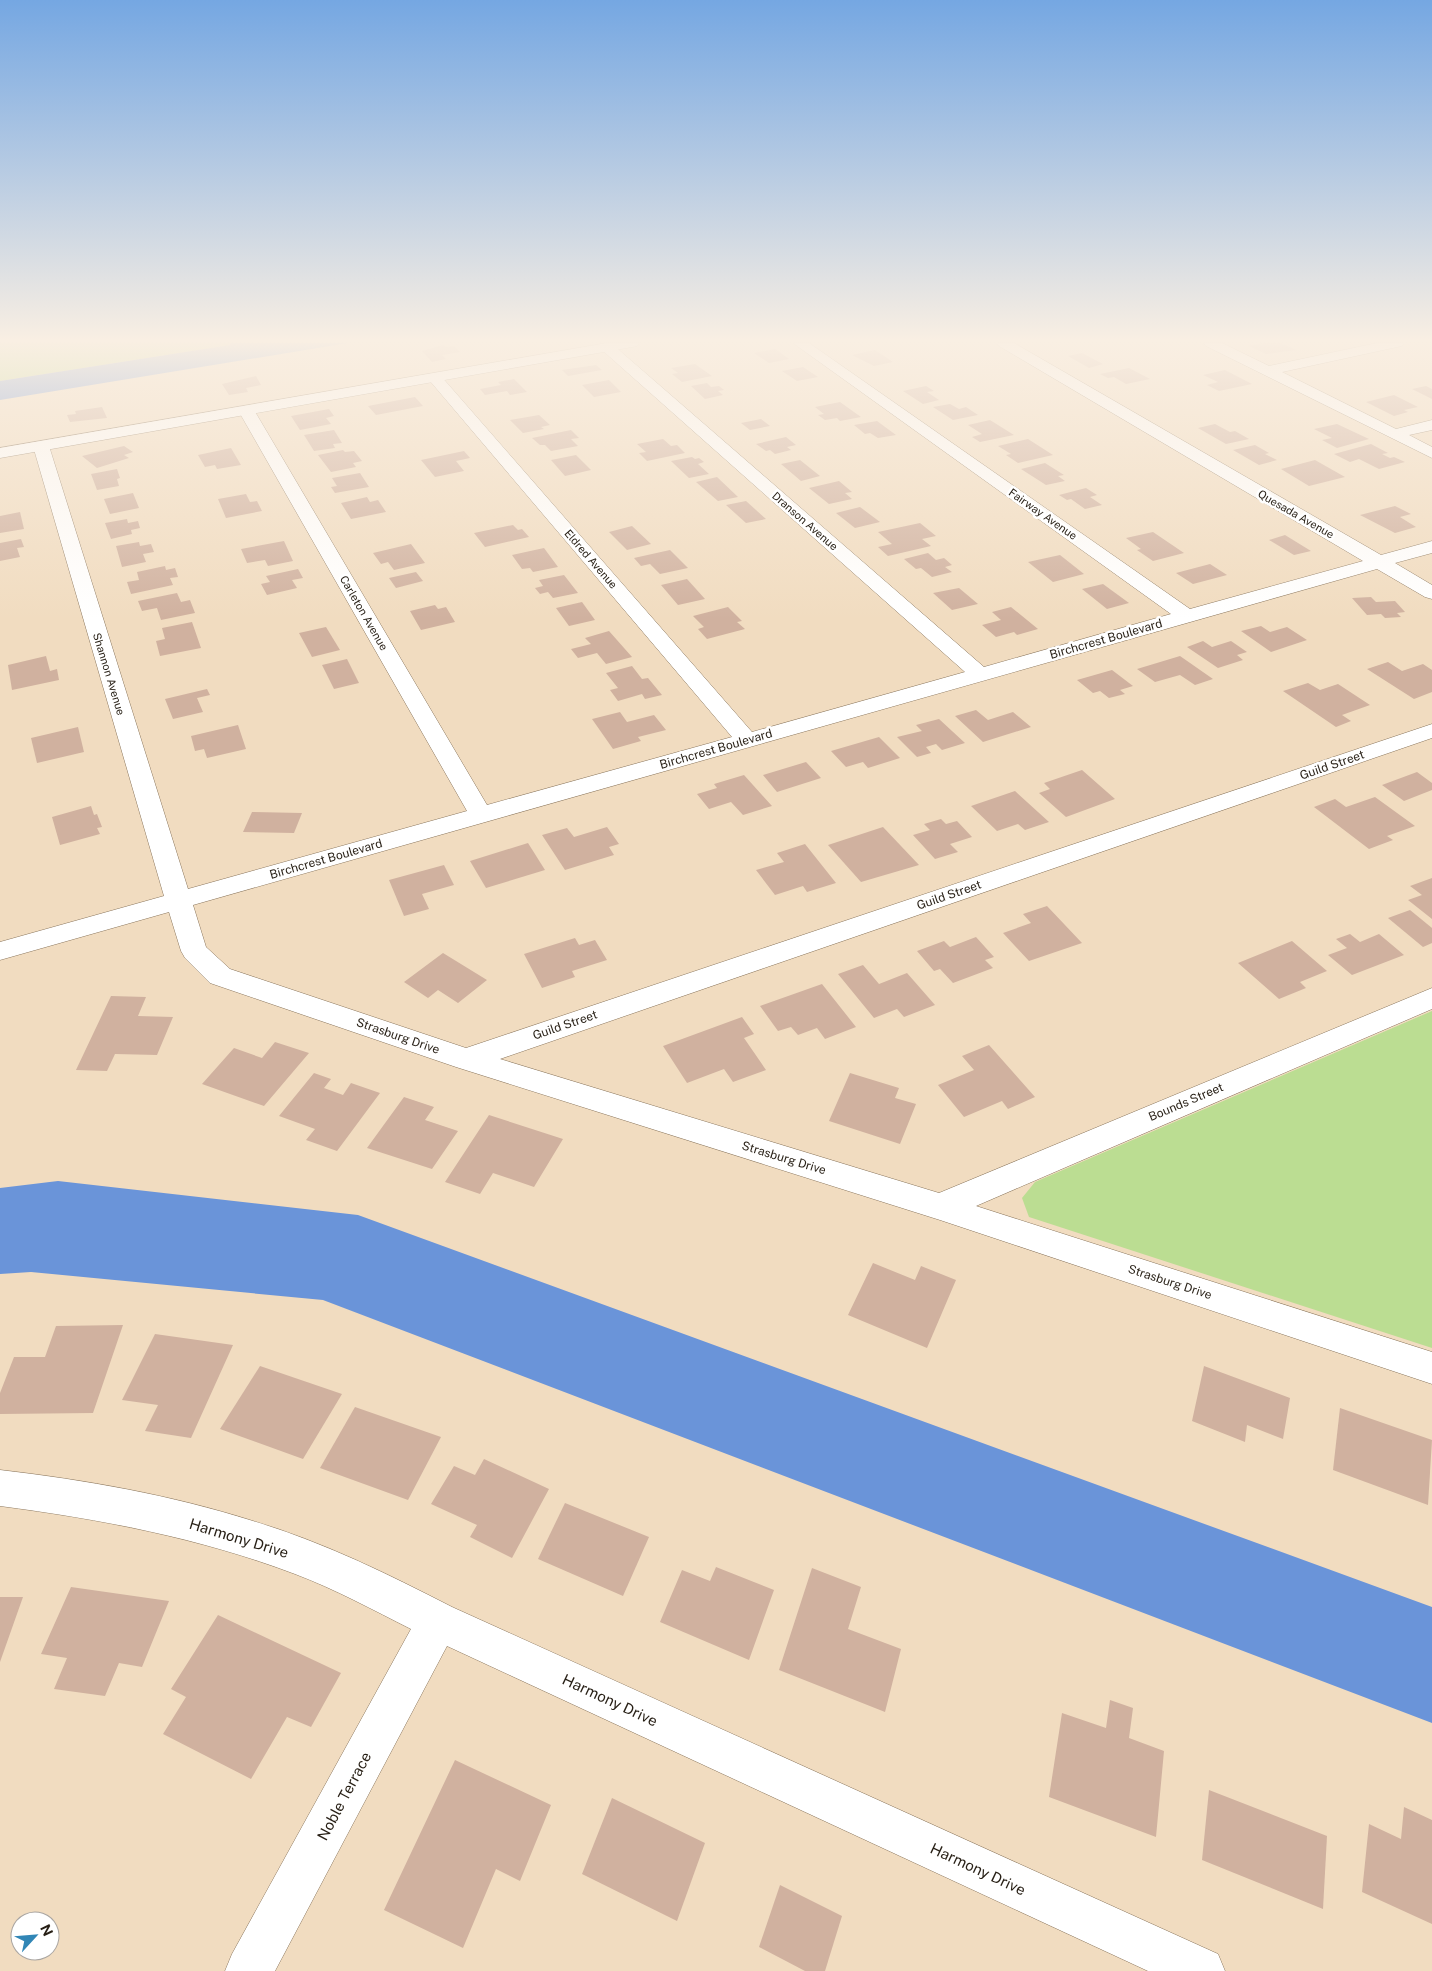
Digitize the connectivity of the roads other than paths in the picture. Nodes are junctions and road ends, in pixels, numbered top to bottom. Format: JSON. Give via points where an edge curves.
{"nodes":[{"id":1,"x":104,"y":435,"type":"edge"},
{"id":2,"x":261,"y":435,"type":"edge"},
{"id":3,"x":483,"y":435,"type":"edge"},
{"id":4,"x":707,"y":435,"type":"edge"},
{"id":5,"x":930,"y":435,"type":"edge"},
{"id":6,"x":1161,"y":435,"type":"edge"},
{"id":7,"x":1396,"y":435,"type":"edge"},
{"id":8,"x":41,"y":446,"type":"junction"},
{"id":9,"x":0,"y":453,"type":"edge"},
{"id":10,"x":1432,"y":453,"type":"edge"},
{"id":11,"x":1432,"y":547,"type":"edge"},
{"id":12,"x":1378,"y":562,"type":"junction"},
{"id":13,"x":1432,"y":593,"type":"edge"},
{"id":14,"x":1187,"y":616,"type":"junction"},
{"id":15,"x":980,"y":674,"type":"junction"},
{"id":16,"x":1432,"y":731,"type":"edge"},
{"id":17,"x":747,"y":740,"type":"junction"},
{"id":18,"x":482,"y":815,"type":"junction"},
{"id":19,"x":178,"y":901,"type":"junction"},
{"id":20,"x":0,"y":951,"type":"edge"},
{"id":21,"x":1432,"y":998,"type":"edge"},
{"id":22,"x":466,"y":1059,"type":"junction"},
{"id":23,"x":940,"y":1207,"type":"junction"},
{"id":24,"x":1432,"y":1368,"type":"edge"},
{"id":25,"x":0,"y":1488,"type":"edge"},
{"id":26,"x":438,"y":1621,"type":"junction"},
{"id":27,"x":249,"y":1971,"type":"edge"},
{"id":28,"x":1201,"y":1971,"type":"edge"}],
"edges":[{"from":1,"to":8,"type":"street"},
{"from":2,"to":18,"type":"street","name":"Carleton Avenue"},
{"from":3,"to":17,"type":"street","name":"Eldred Avenue"},
{"from":4,"to":15,"type":"street","name":"Dranson Avenue"},
{"from":5,"to":14,"type":"street","name":"Fairway Avenue"},
{"from":6,"to":12,"type":"street","name":"Quesada Avenue"},
{"from":7,"to":10,"type":"street"},
{"from":8,"to":9,"type":"street"},
{"from":8,"to":19,"type":"street","name":"Shannon Avenue"},
{"from":11,"to":12,"type":"street","name":"Birchcrest Boulevard"},
{"from":12,"to":13,"type":"street","name":"Quesada Avenue"},
{"from":12,"to":14,"type":"street","name":"Birchcrest Boulevard"},
{"from":14,"to":15,"type":"street","name":"Birchcrest Boulevard"},
{"from":15,"to":17,"type":"street","name":"Birchcrest Boulevard"},
{"from":16,"to":22,"type":"street","name":"Guild Street"},
{"from":17,"to":18,"type":"street","name":"Birchcrest Boulevard"},
{"from":18,"to":19,"type":"street","name":"Birchcrest Boulevard"},
{"from":19,"to":20,"type":"street","name":"Birchcrest Boulevard"},
{"from":19,"to":22,"type":"street","name":"Strasburg Drive","via":[[194,951],[220,976]]},
{"from":21,"to":23,"type":"street","name":"Bounds Street"},
{"from":22,"to":23,"type":"street","name":"Strasburg Drive"},
{"from":23,"to":24,"type":"street","name":"Strasburg Drive"},
{"from":25,"to":26,"type":"street","name":"Harmony Drive","via":[[145,1510],[251,1539],[335,1571]]},
{"from":26,"to":27,"type":"street","name":"Noble Terrace"},
{"from":26,"to":28,"type":"street","name":"Harmony Drive"}]}
